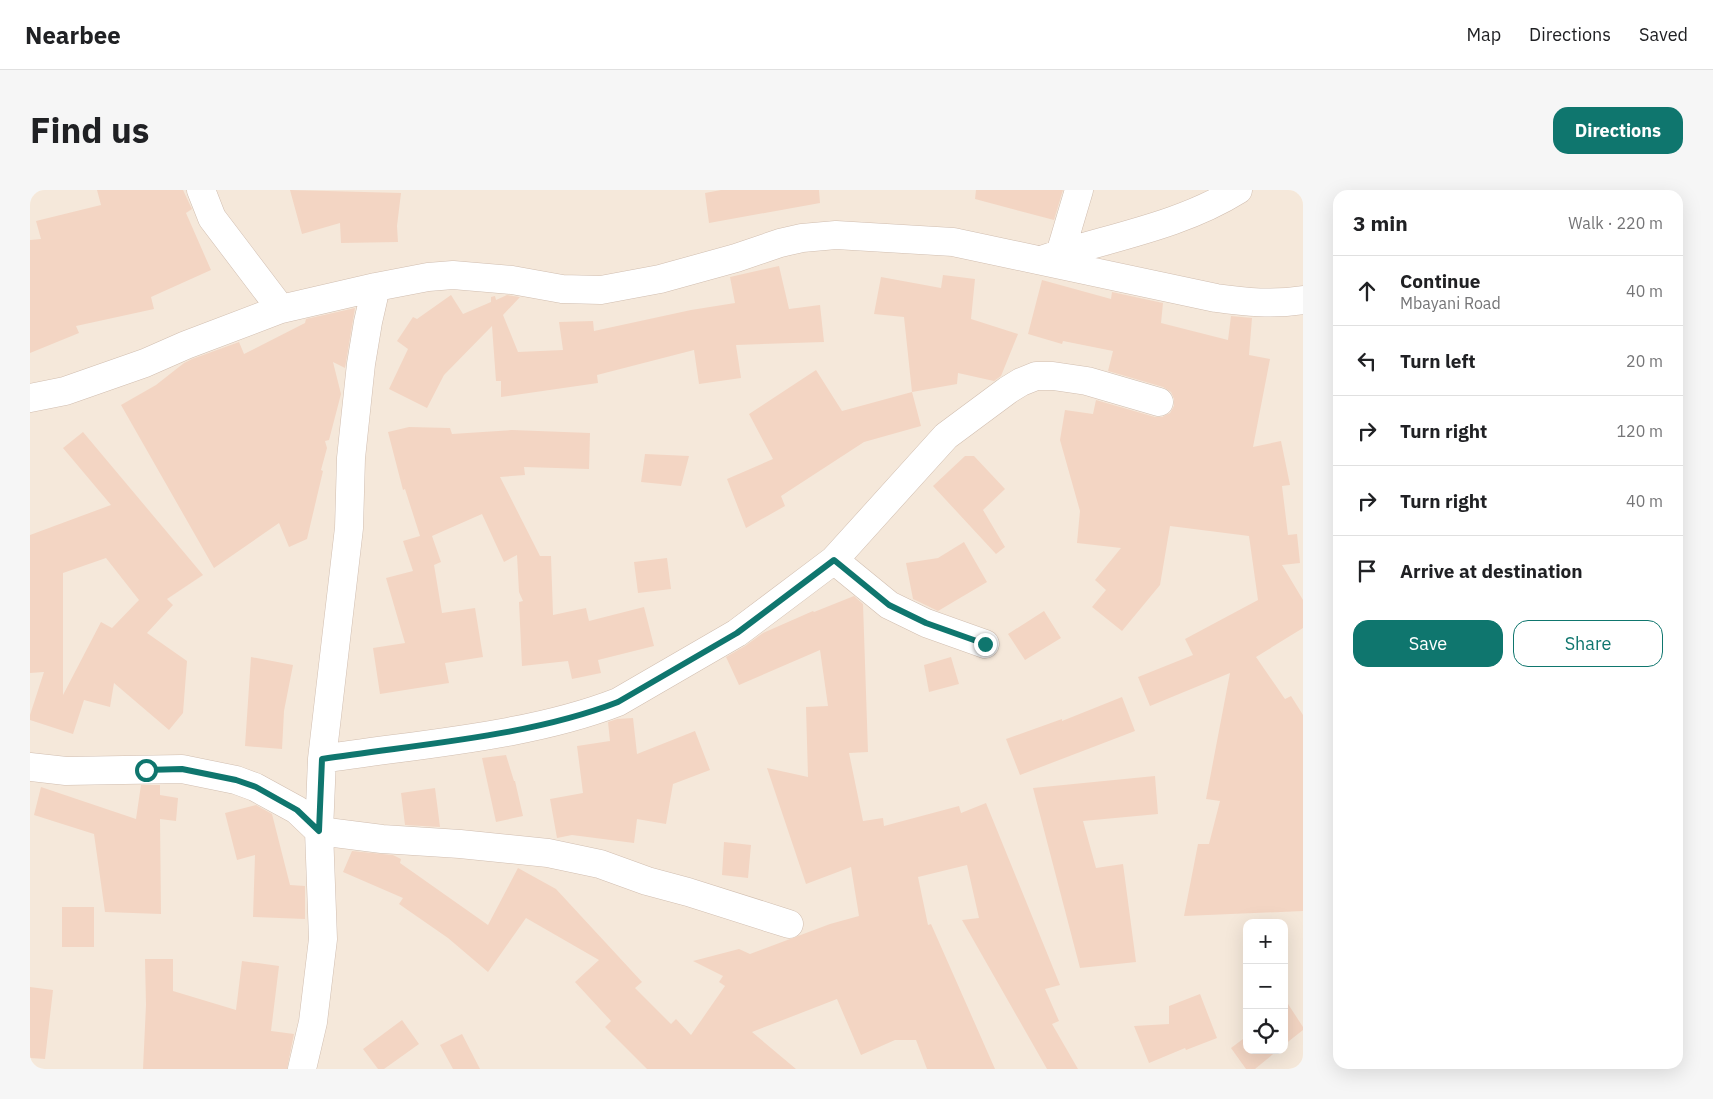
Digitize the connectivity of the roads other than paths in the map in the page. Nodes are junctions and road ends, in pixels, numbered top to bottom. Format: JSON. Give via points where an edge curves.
{"nodes":[{"id":1,"x":201,"y":190,"type":"edge"},
{"id":2,"x":1079,"y":190,"type":"edge"},
{"id":3,"x":1238,"y":190,"type":"edge"},
{"id":4,"x":1050,"y":258,"type":"junction"},
{"id":5,"x":376,"y":287,"type":"junction"},
{"id":6,"x":1303,"y":300,"type":"edge"},
{"id":7,"x":282,"y":309,"type":"junction"},
{"id":8,"x":30,"y":398,"type":"edge"},
{"id":9,"x":1159,"y":402,"type":"dead end"},
{"id":10,"x":834,"y":560,"type":"junction"},
{"id":11,"x":985,"y":644,"type":"dead end"},
{"id":12,"x":322,"y":759,"type":"junction"},
{"id":13,"x":30,"y":766,"type":"edge"},
{"id":14,"x":319,"y":831,"type":"junction"},
{"id":15,"x":789,"y":924,"type":"dead end"},
{"id":16,"x":302,"y":1069,"type":"edge"}],
"edges":[{"from":1,"to":7,"type":"street","via":[[212,218]]},
{"from":2,"to":4,"type":"street"},
{"from":3,"to":4,"type":"street","via":[[1196,212]]},
{"from":4,"to":5,"type":"street","via":[[953,242],[836,235],[780,243],[660,279],[601,290],[562,289],[512,280],[453,275]]},
{"from":4,"to":6,"type":"street","via":[[1216,298],[1277,302]]},
{"from":5,"to":7,"type":"street"},
{"from":5,"to":12,"type":"street","via":[[361,364],[351,458],[349,528]]},
{"from":7,"to":8,"type":"street","via":[[145,363],[65,391]]},
{"from":9,"to":10,"type":"street","via":[[1087,381],[1053,376],[1036,376],[1022,382],[946,436]]},
{"from":10,"to":11,"type":"street","via":[[889,605],[926,623]]},
{"from":10,"to":12,"type":"street","via":[[737,633],[605,707],[484,736]]},
{"from":12,"to":14,"type":"street"},
{"from":13,"to":14,"type":"street","via":[[66,771],[182,769],[236,780],[256,787],[297,810]]},
{"from":14,"to":15,"type":"street","via":[[548,853],[600,864]]},
{"from":14,"to":16,"type":"street","via":[[323,940],[313,1022]]}]}
